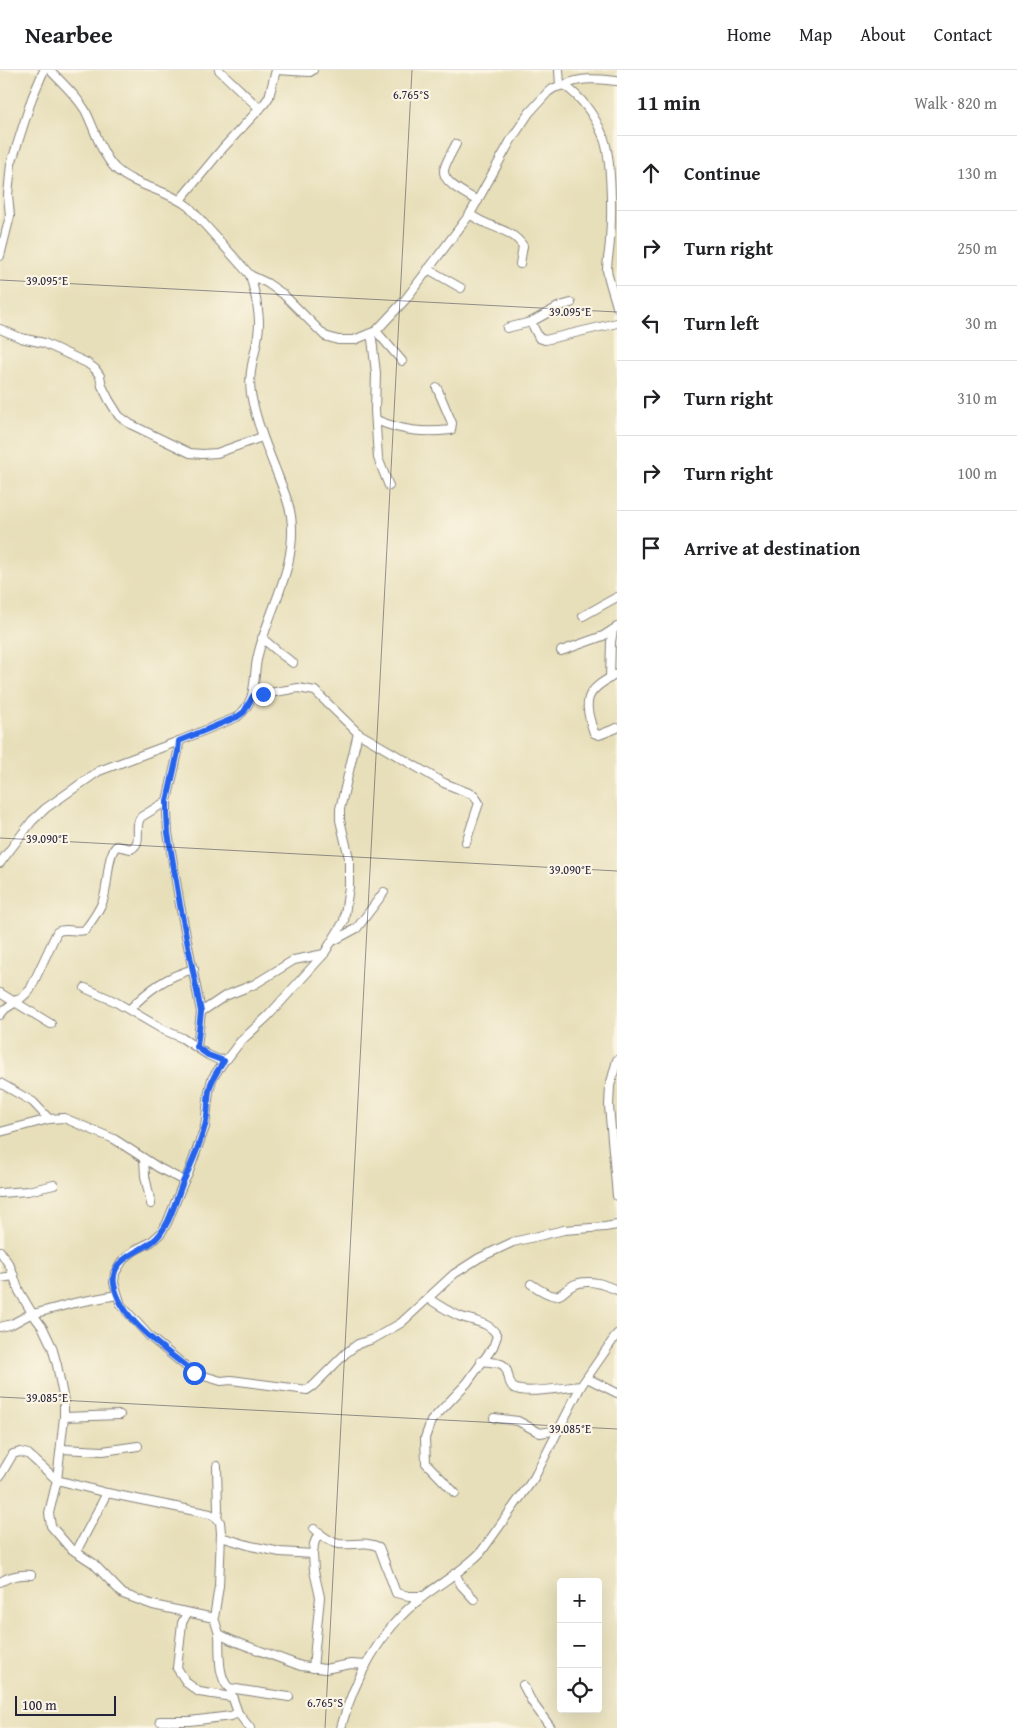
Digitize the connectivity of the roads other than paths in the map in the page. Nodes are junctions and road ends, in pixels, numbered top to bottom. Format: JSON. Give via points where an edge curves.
{"nodes":[{"id":1,"x":44,"y":70,"type":"edge"},
{"id":2,"x":50,"y":70,"type":"edge"},
{"id":3,"x":219,"y":70,"type":"edge"},
{"id":4,"x":276,"y":70,"type":"edge"},
{"id":5,"x":314,"y":70,"type":"edge"},
{"id":6,"x":559,"y":70,"type":"edge"},
{"id":7,"x":617,"y":81,"type":"edge"},
{"id":8,"x":562,"y":85,"type":"junction"},
{"id":9,"x":260,"y":109,"type":"junction"},
{"id":10,"x":456,"y":144,"type":"dead end"},
{"id":11,"x":180,"y":200,"type":"junction"},
{"id":12,"x":478,"y":201,"type":"junction"},
{"id":13,"x":470,"y":214,"type":"junction"},
{"id":14,"x":0,"y":256,"type":"edge"},
{"id":15,"x":520,"y":264,"type":"dead end"},
{"id":16,"x":428,"y":269,"type":"junction"},
{"id":17,"x":250,"y":274,"type":"junction"},
{"id":18,"x":461,"y":288,"type":"dead end"},
{"id":19,"x":572,"y":303,"type":"dead end"},
{"id":20,"x":617,"y":307,"type":"edge"},
{"id":21,"x":531,"y":322,"type":"junction"},
{"id":22,"x":617,"y":323,"type":"edge"},
{"id":23,"x":507,"y":328,"type":"dead end"},
{"id":24,"x":0,"y":329,"type":"edge"},
{"id":25,"x":372,"y":332,"type":"junction"},
{"id":26,"x":402,"y":361,"type":"dead end"},
{"id":27,"x":437,"y":388,"type":"dead end"},
{"id":28,"x":376,"y":420,"type":"junction"},
{"id":29,"x":262,"y":437,"type":"junction"},
{"id":30,"x":389,"y":486,"type":"dead end"},
{"id":31,"x":617,"y":597,"type":"edge"},
{"id":32,"x":582,"y":616,"type":"dead end"},
{"id":33,"x":615,"y":628,"type":"edge"},
{"id":34,"x":262,"y":638,"type":"junction"},
{"id":35,"x":561,"y":651,"type":"dead end"},
{"id":36,"x":293,"y":663,"type":"dead end"},
{"id":37,"x":614,"y":676,"type":"edge"},
{"id":38,"x":253,"y":696,"type":"junction"},
{"id":39,"x":617,"y":728,"type":"edge"},
{"id":40,"x":358,"y":733,"type":"junction"},
{"id":41,"x":179,"y":741,"type":"junction"},
{"id":42,"x":167,"y":801,"type":"junction"},
{"id":43,"x":466,"y":842,"type":"dead end"},
{"id":44,"x":0,"y":864,"type":"edge"},
{"id":45,"x":384,"y":892,"type":"dead end"},
{"id":46,"x":332,"y":941,"type":"junction"},
{"id":47,"x":324,"y":954,"type":"junction"},
{"id":48,"x":194,"y":969,"type":"junction"},
{"id":49,"x":85,"y":988,"type":"dead end"},
{"id":50,"x":0,"y":993,"type":"edge"},
{"id":51,"x":14,"y":1002,"type":"junction"},
{"id":52,"x":130,"y":1009,"type":"junction"},
{"id":53,"x":201,"y":1012,"type":"junction"},
{"id":54,"x":0,"y":1015,"type":"edge"},
{"id":55,"x":51,"y":1024,"type":"dead end"},
{"id":56,"x":197,"y":1047,"type":"junction"},
{"id":57,"x":617,"y":1060,"type":"edge"},
{"id":58,"x":224,"y":1061,"type":"junction"},
{"id":59,"x":0,"y":1083,"type":"edge"},
{"id":60,"x":48,"y":1118,"type":"junction"},
{"id":61,"x":613,"y":1121,"type":"edge"},
{"id":62,"x":0,"y":1132,"type":"edge"},
{"id":63,"x":144,"y":1159,"type":"junction"},
{"id":64,"x":184,"y":1181,"type":"junction"},
{"id":65,"x":54,"y":1185,"type":"dead end"},
{"id":66,"x":0,"y":1192,"type":"edge"},
{"id":67,"x":617,"y":1196,"type":"edge"},
{"id":68,"x":151,"y":1204,"type":"dead end"},
{"id":69,"x":617,"y":1225,"type":"edge"},
{"id":70,"x":0,"y":1252,"type":"edge"},
{"id":71,"x":14,"y":1276,"type":"junction"},
{"id":72,"x":0,"y":1278,"type":"edge"},
{"id":73,"x":531,"y":1284,"type":"dead end"},
{"id":74,"x":617,"y":1290,"type":"edge"},
{"id":75,"x":117,"y":1295,"type":"junction"},
{"id":76,"x":428,"y":1298,"type":"junction"},
{"id":77,"x":32,"y":1314,"type":"junction"},
{"id":78,"x":0,"y":1327,"type":"edge"},
{"id":79,"x":617,"y":1334,"type":"edge"},
{"id":80,"x":481,"y":1361,"type":"junction"},
{"id":81,"x":587,"y":1378,"type":"junction"},
{"id":82,"x":581,"y":1386,"type":"junction"},
{"id":83,"x":617,"y":1393,"type":"edge"},
{"id":84,"x":120,"y":1415,"type":"dead end"},
{"id":85,"x":64,"y":1417,"type":"junction"},
{"id":86,"x":494,"y":1418,"type":"dead end"},
{"id":87,"x":559,"y":1430,"type":"junction"},
{"id":88,"x":138,"y":1446,"type":"dead end"},
{"id":89,"x":61,"y":1449,"type":"junction"},
{"id":90,"x":217,"y":1466,"type":"dead end"},
{"id":91,"x":0,"y":1476,"type":"edge"},
{"id":92,"x":57,"y":1480,"type":"junction"},
{"id":93,"x":107,"y":1493,"type":"junction"},
{"id":94,"x":455,"y":1494,"type":"dead end"},
{"id":95,"x":217,"y":1518,"type":"junction"},
{"id":96,"x":221,"y":1537,"type":"junction"},
{"id":97,"x":76,"y":1552,"type":"junction"},
{"id":98,"x":313,"y":1554,"type":"junction"},
{"id":99,"x":455,"y":1573,"type":"junction"},
{"id":100,"x":30,"y":1575,"type":"dead end"},
{"id":101,"x":0,"y":1582,"type":"edge"},
{"id":102,"x":423,"y":1596,"type":"junction"},
{"id":103,"x":474,"y":1599,"type":"dead end"},
{"id":104,"x":187,"y":1613,"type":"junction"},
{"id":105,"x":214,"y":1618,"type":"junction"},
{"id":106,"x":218,"y":1634,"type":"junction"},
{"id":107,"x":366,"y":1665,"type":"junction"},
{"id":108,"x":313,"y":1668,"type":"junction"},
{"id":109,"x":523,"y":1685,"type":"dead end"},
{"id":110,"x":230,"y":1688,"type":"junction"},
{"id":111,"x":232,"y":1697,"type":"junction"},
{"id":112,"x":289,"y":1697,"type":"dead end"},
{"id":113,"x":238,"y":1713,"type":"junction"},
{"id":114,"x":160,"y":1721,"type":"dead end"},
{"id":115,"x":250,"y":1728,"type":"edge"},
{"id":116,"x":341,"y":1728,"type":"edge"},
{"id":117,"x":551,"y":1728,"type":"edge"}],
"edges":[{"from":1,"to":14,"type":"street","via":[[11,164],[10,216]]},
{"from":2,"to":11,"type":"street","via":[[75,96],[116,169],[135,181]]},
{"from":3,"to":9,"type":"street"},
{"from":4,"to":5,"type":"street"},
{"from":4,"to":9,"type":"street","via":[[269,97]]},
{"from":6,"to":8,"type":"street"},
{"from":7,"to":8,"type":"street","via":[[587,78]]},
{"from":8,"to":12,"type":"street","via":[[548,92],[529,113]]},
{"from":8,"to":20,"type":"street","via":[[580,98],[604,138],[610,218],[607,267]]},
{"from":9,"to":11,"type":"street"},
{"from":10,"to":12,"type":"street","via":[[444,175],[449,182]]},
{"from":11,"to":17,"type":"street"},
{"from":12,"to":13,"type":"street"},
{"from":13,"to":15,"type":"street","via":[[520,241],[524,246]]},
{"from":13,"to":16,"type":"street"},
{"from":16,"to":18,"type":"street"},
{"from":16,"to":25,"type":"street","via":[[405,300]]},
{"from":17,"to":25,"type":"street","via":[[283,294],[325,336],[354,340]]},
{"from":17,"to":29,"type":"street","via":[[259,324],[251,367],[251,394]]},
{"from":19,"to":21,"type":"street"},
{"from":21,"to":22,"type":"street","via":[[539,338],[545,340]]},
{"from":21,"to":23,"type":"street"},
{"from":24,"to":29,"type":"street","via":[[44,343],[87,363],[100,376],[119,416],[190,453],[217,453]]},
{"from":25,"to":26,"type":"street"},
{"from":25,"to":28,"type":"street"},
{"from":27,"to":28,"type":"street","via":[[452,423],[451,430],[409,431]]},
{"from":28,"to":30,"type":"street","via":[[378,458]]},
{"from":29,"to":34,"type":"street","via":[[288,501],[292,531],[290,562]]},
{"from":31,"to":32,"type":"street"},
{"from":33,"to":35,"type":"street","via":[[603,636]]},
{"from":33,"to":37,"type":"street","via":[[611,642]]},
{"from":34,"to":36,"type":"street"},
{"from":34,"to":38,"type":"street"},
{"from":37,"to":39,"type":"street","via":[[592,692],[587,706],[594,733],[599,735]]},
{"from":38,"to":40,"type":"street","via":[[298,688],[315,691]]},
{"from":38,"to":41,"type":"street","via":[[244,712],[237,717]]},
{"from":40,"to":43,"type":"street","via":[[444,783],[477,798]]},
{"from":40,"to":46,"type":"street","via":[[340,809],[349,858],[346,916]]},
{"from":41,"to":42,"type":"street"},
{"from":41,"to":44,"type":"street","via":[[99,771],[81,782],[32,822]]},
{"from":42,"to":48,"type":"street","via":[[168,833]]},
{"from":42,"to":51,"type":"street","via":[[138,821],[136,847],[116,846],[113,849],[102,902],[89,926],[80,931],[62,929],[57,932],[30,990]]},
{"from":45,"to":46,"type":"street","via":[[357,928]]},
{"from":46,"to":47,"type":"street"},
{"from":47,"to":53,"type":"street","via":[[294,960]]},
{"from":47,"to":58,"type":"street"},
{"from":48,"to":52,"type":"street","via":[[160,982]]},
{"from":48,"to":53,"type":"street"},
{"from":49,"to":52,"type":"street"},
{"from":50,"to":51,"type":"street"},
{"from":51,"to":54,"type":"street"},
{"from":51,"to":55,"type":"street"},
{"from":52,"to":56,"type":"street"},
{"from":53,"to":56,"type":"street"},
{"from":56,"to":58,"type":"street"},
{"from":57,"to":61,"type":"street","via":[[610,1086]]},
{"from":58,"to":64,"type":"street","via":[[212,1079],[205,1128]]},
{"from":59,"to":60,"type":"street","via":[[33,1102]]},
{"from":60,"to":62,"type":"street"},
{"from":60,"to":63,"type":"street","via":[[64,1118],[84,1125],[114,1139]]},
{"from":61,"to":67,"type":"street"},
{"from":63,"to":64,"type":"street"},
{"from":63,"to":68,"type":"street"},
{"from":64,"to":75,"type":"street","via":[[161,1233],[123,1260],[115,1273]]},
{"from":65,"to":66,"type":"street","via":[[28,1191]]},
{"from":69,"to":76,"type":"street","via":[[564,1230],[513,1242],[454,1274]]},
{"from":70,"to":71,"type":"street"},
{"from":71,"to":72,"type":"street"},
{"from":71,"to":77,"type":"street"},
{"from":73,"to":74,"type":"street","via":[[554,1297],[585,1282],[596,1282]]},
{"from":75,"to":76,"type":"street","via":[[121,1305],[146,1333],[194,1373],[221,1381],[255,1382],[300,1390],[313,1386],[358,1344],[401,1323]]},
{"from":75,"to":77,"type":"street"},
{"from":76,"to":80,"type":"street","via":[[495,1331],[496,1341]]},
{"from":77,"to":78,"type":"street"},
{"from":77,"to":85,"type":"street","via":[[43,1328],[58,1365]]},
{"from":79,"to":81,"type":"street"},
{"from":80,"to":82,"type":"street","via":[[505,1367],[511,1385],[516,1389],[549,1390]]},
{"from":80,"to":94,"type":"street","via":[[467,1383],[431,1422],[425,1438],[426,1462]]},
{"from":81,"to":82,"type":"street"},
{"from":81,"to":83,"type":"street"},
{"from":82,"to":87,"type":"street"},
{"from":84,"to":85,"type":"street"},
{"from":85,"to":89,"type":"street"},
{"from":86,"to":87,"type":"street","via":[[518,1421],[540,1433]]},
{"from":87,"to":99,"type":"street","via":[[534,1478],[492,1536],[471,1562]]},
{"from":88,"to":89,"type":"street","via":[[103,1451]]},
{"from":89,"to":92,"type":"street"},
{"from":90,"to":95,"type":"street"},
{"from":91,"to":92,"type":"street","via":[[13,1454],[20,1452],[28,1454]]},
{"from":92,"to":93,"type":"street"},
{"from":92,"to":97,"type":"street","via":[[49,1513],[51,1526]]},
{"from":93,"to":95,"type":"street"},
{"from":93,"to":97,"type":"street"},
{"from":95,"to":96,"type":"street"},
{"from":96,"to":98,"type":"street","via":[[280,1552]]},
{"from":96,"to":105,"type":"street"},
{"from":97,"to":104,"type":"street","via":[[92,1563],[122,1594]]},
{"from":98,"to":102,"type":"street","via":[[317,1531],[336,1543],[372,1544],[379,1548],[396,1593]]},
{"from":98,"to":108,"type":"street","via":[[320,1597]]},
{"from":99,"to":102,"type":"street"},
{"from":99,"to":103,"type":"street"},
{"from":100,"to":101,"type":"street","via":[[20,1574]]},
{"from":102,"to":107,"type":"street","via":[[397,1619]]},
{"from":104,"to":105,"type":"street"},
{"from":104,"to":111,"type":"street","via":[[182,1623],[177,1668],[187,1683],[199,1692]]},
{"from":105,"to":106,"type":"street"},
{"from":106,"to":108,"type":"street"},
{"from":106,"to":110,"type":"street","via":[[222,1674]]},
{"from":107,"to":108,"type":"street"},
{"from":107,"to":116,"type":"street","via":[[352,1691]]},
{"from":109,"to":117,"type":"street"},
{"from":110,"to":111,"type":"street"},
{"from":110,"to":112,"type":"street"},
{"from":111,"to":113,"type":"street"},
{"from":113,"to":114,"type":"street","via":[[190,1721]]},
{"from":113,"to":115,"type":"street"}]}
